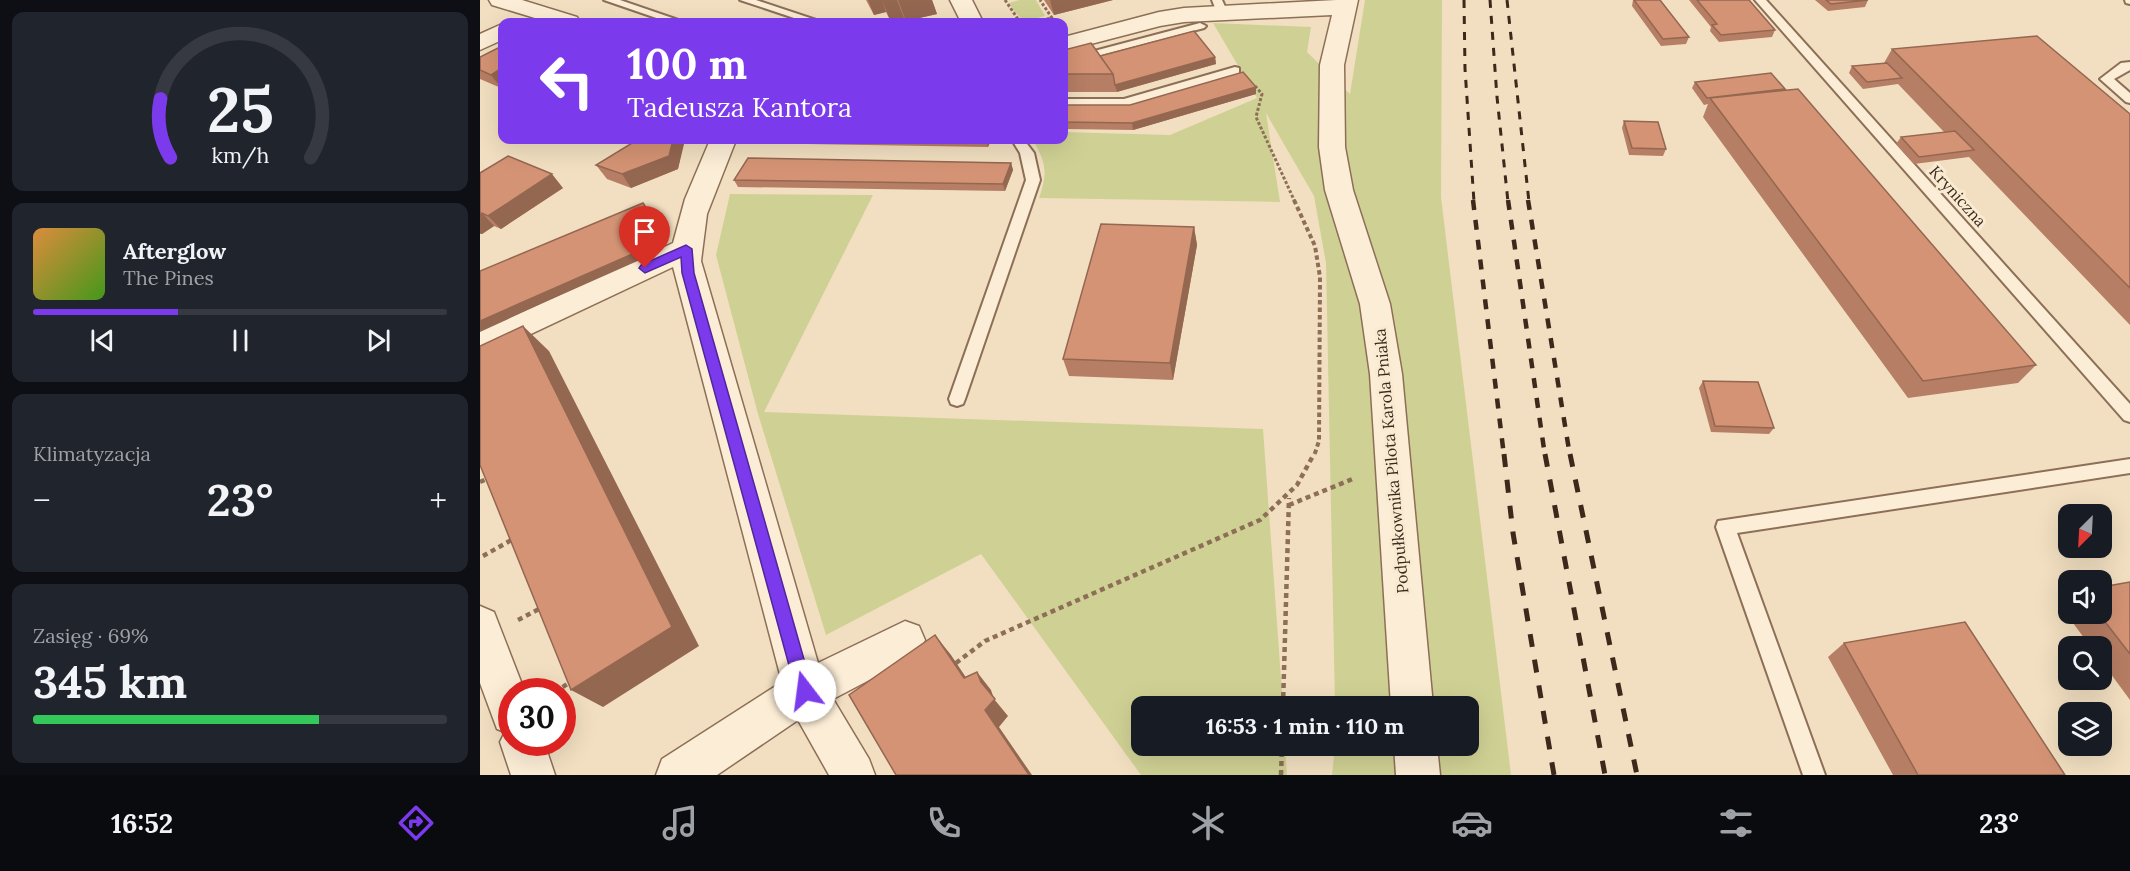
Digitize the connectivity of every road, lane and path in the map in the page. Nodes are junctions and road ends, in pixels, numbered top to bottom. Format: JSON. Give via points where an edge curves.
{"nodes":[{"id":1,"x":500,"y":0,"type":"edge"},
{"id":2,"x":609,"y":0,"type":"edge"},
{"id":3,"x":745,"y":0,"type":"edge"},
{"id":4,"x":961,"y":0,"type":"edge"},
{"id":5,"x":1006,"y":0,"type":"edge"},
{"id":6,"x":1040,"y":0,"type":"edge"},
{"id":7,"x":1150,"y":0,"type":"edge"},
{"id":8,"x":1760,"y":0,"type":"edge"},
{"id":9,"x":1346,"y":4,"type":"edge"},
{"id":10,"x":1219,"y":7,"type":"edge"},
{"id":11,"x":1106,"y":11,"type":"dead end"},
{"id":12,"x":528,"y":17,"type":"edge"},
{"id":13,"x":665,"y":18,"type":"edge"},
{"id":14,"x":803,"y":18,"type":"edge"},
{"id":15,"x":968,"y":18,"type":"edge"},
{"id":16,"x":1017,"y":18,"type":"edge"},
{"id":17,"x":1052,"y":18,"type":"edge"},
{"id":18,"x":1200,"y":26,"type":"dead end"},
{"id":19,"x":498,"y":33,"type":"edge"},
{"id":20,"x":480,"y":43,"type":"edge"},
{"id":21,"x":1068,"y":43,"type":"edge"},
{"id":22,"x":1068,"y":61,"type":"edge"},
{"id":23,"x":2130,"y":66,"type":"edge"},
{"id":24,"x":1235,"y":71,"type":"dead end"},
{"id":25,"x":1248,"y":77,"type":"edge"},
{"id":26,"x":2130,"y":99,"type":"edge"},
{"id":27,"x":1068,"y":103,"type":"edge"},
{"id":28,"x":721,"y":144,"type":"edge"},
{"id":29,"x":1021,"y":144,"type":"edge"},
{"id":30,"x":686,"y":249,"type":"junction"},
{"id":31,"x":480,"y":346,"type":"edge"},
{"id":32,"x":957,"y":399,"type":"dead end"},
{"id":33,"x":2130,"y":415,"type":"edge"},
{"id":34,"x":2130,"y":466,"type":"edge"},
{"id":35,"x":495,"y":474,"type":"edge"},
{"id":36,"x":1362,"y":475,"type":"dead end"},
{"id":37,"x":480,"y":482,"type":"edge"},
{"id":38,"x":1289,"y":497,"type":"junction"},
{"id":39,"x":1289,"y":505,"type":"junction"},
{"id":40,"x":519,"y":536,"type":"edge"},
{"id":41,"x":483,"y":556,"type":"dead end"},
{"id":42,"x":547,"y":604,"type":"edge"},
{"id":43,"x":494,"y":625,"type":"edge"},
{"id":44,"x":905,"y":640,"type":"dead end"},
{"id":45,"x":956,"y":663,"type":"edge"},
{"id":46,"x":580,"y":676,"type":"edge"},
{"id":47,"x":505,"y":678,"type":"edge"},
{"id":48,"x":576,"y":679,"type":"edge"},
{"id":49,"x":805,"y":691,"type":"junction"},
{"id":50,"x":1283,"y":696,"type":"edge"},
{"id":51,"x":1411,"y":696,"type":"edge"},
{"id":52,"x":527,"y":756,"type":"edge"},
{"id":53,"x":1282,"y":756,"type":"edge"},
{"id":54,"x":1417,"y":756,"type":"edge"},
{"id":55,"x":533,"y":775,"type":"edge"},
{"id":56,"x":678,"y":775,"type":"edge"},
{"id":57,"x":853,"y":775,"type":"edge"},
{"id":58,"x":1281,"y":775,"type":"edge"},
{"id":59,"x":1418,"y":775,"type":"edge"},
{"id":60,"x":1814,"y":775,"type":"edge"}],
"edges":[{"from":1,"to":12,"type":"street"},
{"from":2,"to":13,"type":"lane"},
{"from":3,"to":14,"type":"lane"},
{"from":4,"to":15,"type":"street"},
{"from":5,"to":16,"type":"path"},
{"from":6,"to":17,"type":"path"},
{"from":7,"to":11,"type":"street"},
{"from":8,"to":33,"type":"lane","name":"Kryniczna"},
{"from":9,"to":10,"type":"street"},
{"from":9,"to":51,"type":"street","name":"Podpułkownika Pilota Karola Pniaka","via":[[1332,65],[1332,147],[1339,190],[1380,329]]},
{"from":10,"to":21,"type":"street"},
{"from":18,"to":22,"type":"lane"},
{"from":19,"to":20,"type":"street"},
{"from":23,"to":26,"type":"lane","via":[[2106,79]]},
{"from":24,"to":27,"type":"lane","via":[[1125,102]]},
{"from":25,"to":38,"type":"path","via":[[1262,94],[1256,117],[1310,232],[1320,277],[1319,441],[1314,459]]},
{"from":28,"to":30,"type":"street","via":[[690,220]]},
{"from":29,"to":32,"type":"lane","via":[[1027,153],[1033,180]]},
{"from":30,"to":31,"type":"street"},
{"from":30,"to":49,"type":"street","via":[[688,273]]},
{"from":34,"to":60,"type":"lane","via":[[1725,527]]},
{"from":35,"to":37,"type":"path"},
{"from":36,"to":39,"type":"path"},
{"from":38,"to":39,"type":"path"},
{"from":38,"to":45,"type":"path","via":[[1260,520],[985,641]]},
{"from":39,"to":50,"type":"path"},
{"from":40,"to":41,"type":"path"},
{"from":42,"to":43,"type":"path"},
{"from":43,"to":47,"type":"street"},
{"from":44,"to":49,"type":"street"},
{"from":46,"to":48,"type":"path"},
{"from":49,"to":56,"type":"street"},
{"from":49,"to":57,"type":"street"},
{"from":52,"to":55,"type":"street"},
{"from":53,"to":58,"type":"path"},
{"from":54,"to":59,"type":"street"}]}
